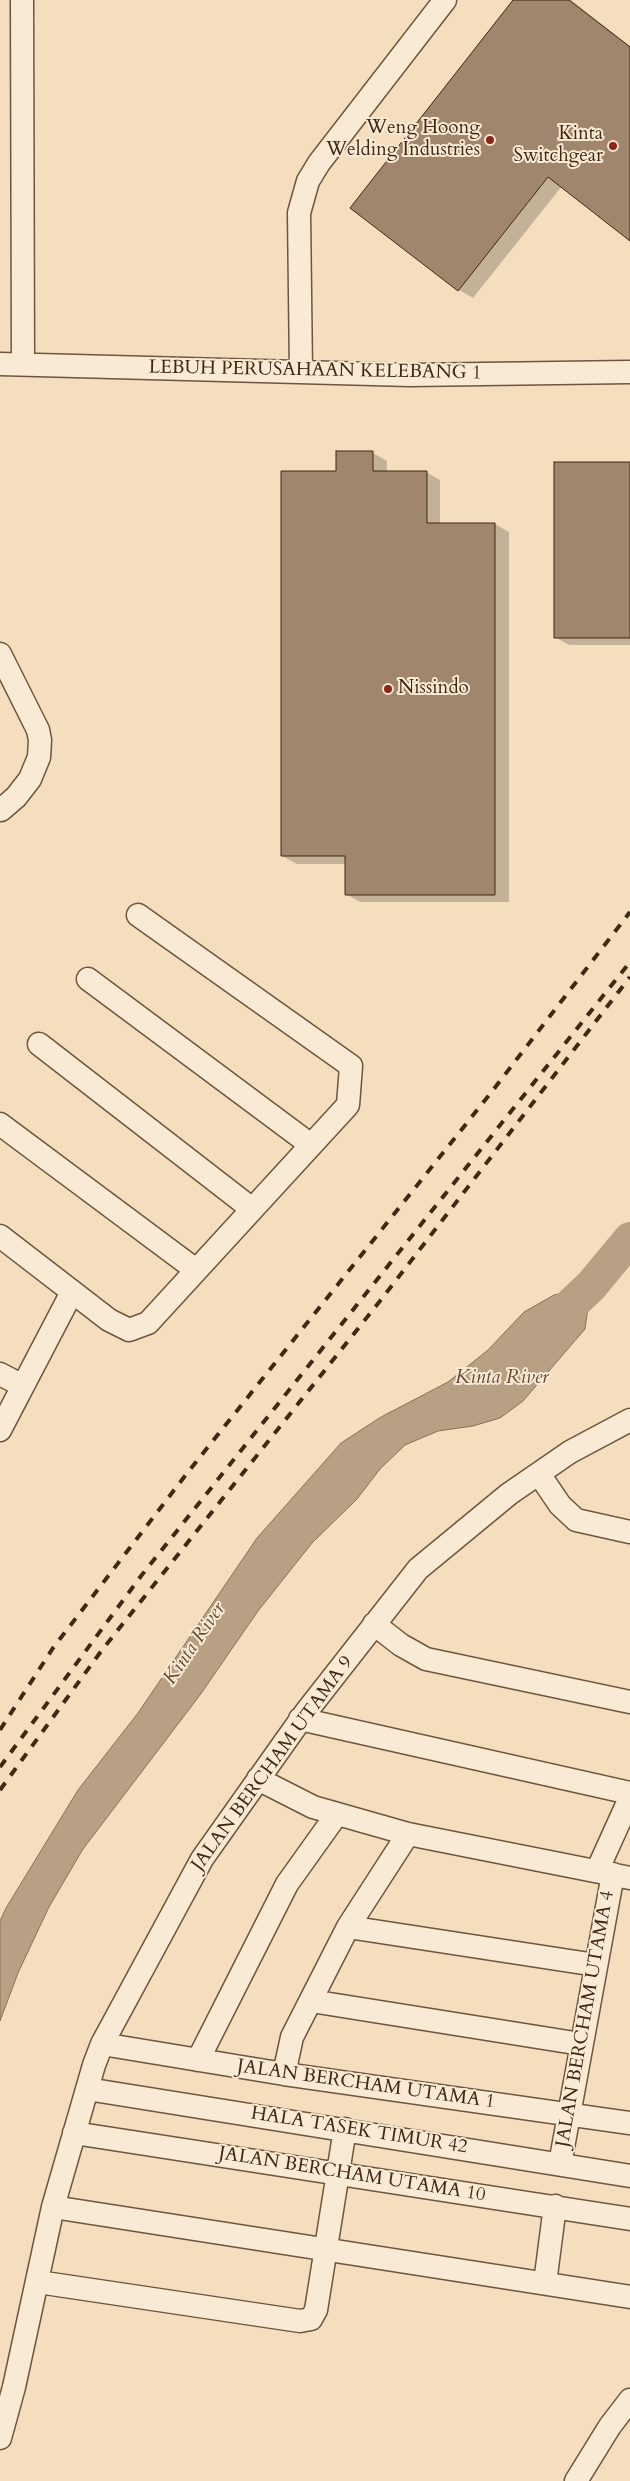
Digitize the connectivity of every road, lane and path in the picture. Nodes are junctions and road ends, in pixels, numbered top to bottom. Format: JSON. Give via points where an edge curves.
{"nodes":[{"id":1,"x":22,"y":0,"type":"edge"},
{"id":2,"x":445,"y":0,"type":"edge"},
{"id":3,"x":0,"y":364,"type":"edge"},
{"id":4,"x":23,"y":364,"type":"junction"},
{"id":5,"x":301,"y":372,"type":"junction"},
{"id":6,"x":630,"y":372,"type":"edge"},
{"id":7,"x":0,"y":654,"type":"edge"},
{"id":8,"x":0,"y":811,"type":"edge"},
{"id":9,"x":138,"y":915,"type":"dead end"},
{"id":10,"x":88,"y":979,"type":"dead end"},
{"id":11,"x":38,"y":1044,"type":"dead end"},
{"id":12,"x":0,"y":1124,"type":"edge"},
{"id":13,"x":311,"y":1145,"type":"junction"},
{"id":14,"x":252,"y":1209,"type":"junction"},
{"id":15,"x":0,"y":1236,"type":"edge"},
{"id":16,"x":196,"y":1270,"type":"junction"},
{"id":17,"x":72,"y":1292,"type":"junction"},
{"id":18,"x":0,"y":1374,"type":"edge"},
{"id":19,"x":23,"y":1386,"type":"junction"},
{"id":20,"x":630,"y":1420,"type":"edge"},
{"id":21,"x":0,"y":1430,"type":"edge"},
{"id":22,"x":539,"y":1474,"type":"junction"},
{"id":23,"x":630,"y":1532,"type":"edge"},
{"id":24,"x":374,"y":1624,"type":"junction"},
{"id":25,"x":630,"y":1702,"type":"edge"},
{"id":26,"x":300,"y":1719,"type":"junction"},
{"id":27,"x":258,"y":1779,"type":"junction"},
{"id":28,"x":630,"y":1792,"type":"edge"},
{"id":29,"x":630,"y":1798,"type":"edge"},
{"id":30,"x":337,"y":1814,"type":"junction"},
{"id":31,"x":408,"y":1834,"type":"junction"},
{"id":32,"x":613,"y":1875,"type":"edge"},
{"id":33,"x":348,"y":1927,"type":"junction"},
{"id":34,"x":596,"y":1965,"type":"junction"},
{"id":35,"x":310,"y":2001,"type":"junction"},
{"id":36,"x":102,"y":2044,"type":"junction"},
{"id":37,"x":581,"y":2044,"type":"junction"},
{"id":38,"x":198,"y":2060,"type":"junction"},
{"id":39,"x":284,"y":2074,"type":"junction"},
{"id":40,"x":87,"y":2089,"type":"junction"},
{"id":41,"x":568,"y":2114,"type":"junction"},
{"id":42,"x":630,"y":2123,"type":"edge"},
{"id":43,"x":346,"y":2128,"type":"junction"},
{"id":44,"x":74,"y":2133,"type":"junction"},
{"id":45,"x":560,"y":2164,"type":"junction"},
{"id":46,"x":338,"y":2172,"type":"junction"},
{"id":47,"x":630,"y":2176,"type":"edge"},
{"id":48,"x":555,"y":2206,"type":"junction"},
{"id":49,"x":53,"y":2208,"type":"junction"},
{"id":50,"x":630,"y":2219,"type":"edge"},
{"id":51,"x":326,"y":2249,"type":"junction"},
{"id":52,"x":38,"y":2282,"type":"junction"},
{"id":53,"x":545,"y":2283,"type":"junction"},
{"id":54,"x":630,"y":2296,"type":"edge"},
{"id":55,"x":630,"y":2400,"type":"edge"},
{"id":56,"x":0,"y":2438,"type":"edge"},
{"id":57,"x":576,"y":2481,"type":"edge"}],
"edges":[{"from":1,"to":4,"type":"street"},
{"from":2,"to":5,"type":"street","via":[[319,163],[306,187],[299,213]]},
{"from":3,"to":4,"type":"street","name":"LEBUH PERUSAHAAN KELEBANG 1"},
{"from":4,"to":5,"type":"street","name":"LEBUH PERUSAHAAN KELEBANG 1"},
{"from":5,"to":6,"type":"street","name":"LEBUH PERUSAHAAN KELEBANG 1","via":[[410,375]]},
{"from":7,"to":8,"type":"street","via":[[40,740],[30,779]]},
{"from":9,"to":13,"type":"street","via":[[351,1066],[348,1104]]},
{"from":10,"to":13,"type":"street"},
{"from":11,"to":14,"type":"street"},
{"from":12,"to":16,"type":"street"},
{"from":13,"to":14,"type":"street"},
{"from":14,"to":16,"type":"street"},
{"from":15,"to":17,"type":"street"},
{"from":16,"to":17,"type":"street","via":[[148,1322],[129,1330],[109,1320]]},
{"from":17,"to":19,"type":"street"},
{"from":18,"to":19,"type":"street"},
{"from":19,"to":21,"type":"street"},
{"from":20,"to":22,"type":"street","name":"JALAN BERCHAM UTAMA 9","via":[[570,1452]]},
{"from":22,"to":23,"type":"street","via":[[560,1505],[576,1520]]},
{"from":22,"to":24,"type":"street","name":"JALAN BERCHAM UTAMA 9","via":[[509,1494],[418,1569]]},
{"from":24,"to":25,"type":"street","via":[[426,1659]]},
{"from":24,"to":26,"type":"street","name":"JALAN BERCHAM UTAMA 9"},
{"from":26,"to":27,"type":"street","name":"JALAN BERCHAM UTAMA 9"},
{"from":26,"to":28,"type":"street"},
{"from":27,"to":30,"type":"street","via":[[300,1802]]},
{"from":27,"to":36,"type":"street","name":"JALAN BERCHAM UTAMA 9","via":[[202,1859]]},
{"from":29,"to":32,"type":"street","name":"JALAN BERCHAM UTAMA 4"},
{"from":30,"to":31,"type":"street"},
{"from":30,"to":38,"type":"street","via":[[287,1884]]},
{"from":31,"to":32,"type":"street"},
{"from":31,"to":33,"type":"street"},
{"from":32,"to":34,"type":"street","name":"JALAN BERCHAM UTAMA 4"},
{"from":33,"to":34,"type":"street"},
{"from":33,"to":35,"type":"street"},
{"from":34,"to":37,"type":"street","name":"JALAN BERCHAM UTAMA 4"},
{"from":35,"to":37,"type":"street"},
{"from":35,"to":39,"type":"street","via":[[292,2037]]},
{"from":36,"to":38,"type":"street","name":"JALAN BERCHAM UTAMA 1"},
{"from":36,"to":40,"type":"street","name":"JALAN BERCHAM UTAMA 9"},
{"from":37,"to":41,"type":"street","name":"JALAN BERCHAM UTAMA 4"},
{"from":38,"to":39,"type":"street","name":"JALAN BERCHAM UTAMA 1"},
{"from":39,"to":41,"type":"street","name":"JALAN BERCHAM UTAMA 1"},
{"from":40,"to":43,"type":"street","name":"HALA TASEK TIMUR 42"},
{"from":40,"to":44,"type":"street","name":"JALAN BERCHAM UTAMA 9"},
{"from":41,"to":42,"type":"street","name":"JALAN BERCHAM UTAMA 1"},
{"from":41,"to":45,"type":"street","name":"JALAN BERCHAM UTAMA 4"},
{"from":43,"to":45,"type":"street","name":"HALA TASEK TIMUR 42"},
{"from":43,"to":46,"type":"street"},
{"from":44,"to":46,"type":"street","name":"JALAN BERCHAM UTAMA 10"},
{"from":44,"to":49,"type":"street","name":"JALAN BERCHAM UTAMA 9"},
{"from":45,"to":47,"type":"street","name":"HALA TASEK TIMUR 42"},
{"from":46,"to":48,"type":"street","name":"JALAN BERCHAM UTAMA 10"},
{"from":46,"to":51,"type":"street"},
{"from":48,"to":50,"type":"street","name":"JALAN BERCHAM UTAMA 10"},
{"from":48,"to":53,"type":"street"},
{"from":49,"to":51,"type":"street"},
{"from":49,"to":52,"type":"street","name":"JALAN BERCHAM UTAMA 9"},
{"from":51,"to":52,"type":"street","via":[[316,2310],[306,2321]]},
{"from":51,"to":53,"type":"street"},
{"from":52,"to":56,"type":"street","name":"JALAN BERCHAM UTAMA 9"},
{"from":53,"to":54,"type":"street"},
{"from":55,"to":57,"type":"street"}]}
